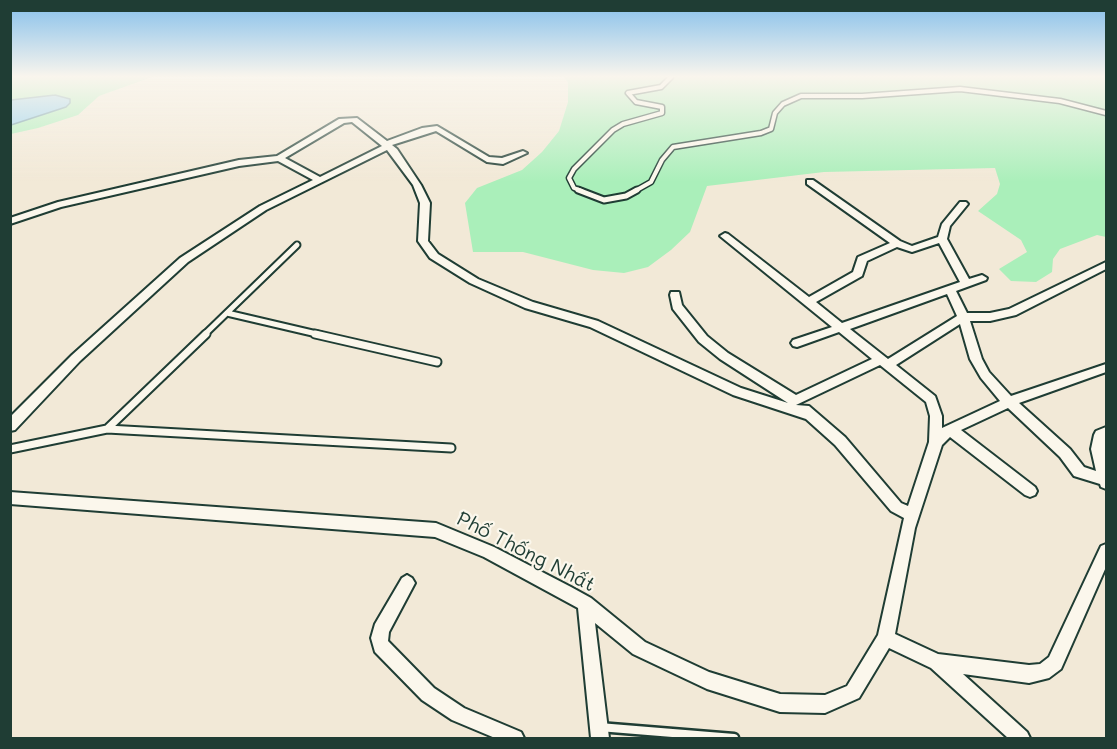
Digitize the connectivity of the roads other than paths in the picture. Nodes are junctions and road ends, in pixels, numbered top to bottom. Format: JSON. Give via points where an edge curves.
{"nodes":[{"id":1,"x":662,"y":112,"type":"edge"},
{"id":2,"x":776,"y":112,"type":"edge"},
{"id":3,"x":388,"y":145,"type":"junction"},
{"id":4,"x":523,"y":153,"type":"dead end"},
{"id":5,"x":279,"y":158,"type":"junction"},
{"id":6,"x":319,"y":180,"type":"junction"},
{"id":7,"x":810,"y":182,"type":"dead end"},
{"id":8,"x":963,"y":204,"type":"dead end"},
{"id":9,"x":10,"y":221,"type":"edge"},
{"id":10,"x":725,"y":236,"type":"dead end"},
{"id":11,"x":937,"y":240,"type":"junction"},
{"id":12,"x":897,"y":243,"type":"junction"},
{"id":13,"x":297,"y":246,"type":"dead end"},
{"id":14,"x":1107,"y":265,"type":"edge"},
{"id":15,"x":982,"y":278,"type":"dead end"},
{"id":16,"x":966,"y":283,"type":"junction"},
{"id":17,"x":950,"y":288,"type":"junction"},
{"id":18,"x":675,"y":295,"type":"dead end"},
{"id":19,"x":810,"y":301,"type":"junction"},
{"id":20,"x":227,"y":313,"type":"junction"},
{"id":21,"x":963,"y":317,"type":"junction"},
{"id":22,"x":839,"y":326,"type":"junction"},
{"id":23,"x":797,"y":343,"type":"dead end"},
{"id":24,"x":437,"y":362,"type":"dead end"},
{"id":25,"x":884,"y":363,"type":"junction"},
{"id":26,"x":1105,"y":368,"type":"edge"},
{"id":27,"x":795,"y":401,"type":"junction"},
{"id":28,"x":1009,"y":402,"type":"junction"},
{"id":29,"x":811,"y":415,"type":"junction"},
{"id":30,"x":10,"y":426,"type":"edge"},
{"id":31,"x":107,"y":429,"type":"junction"},
{"id":32,"x":950,"y":429,"type":"junction"},
{"id":33,"x":1107,"y":432,"type":"edge"},
{"id":34,"x":936,"y":442,"type":"junction"},
{"id":35,"x":451,"y":448,"type":"dead end"},
{"id":36,"x":10,"y":449,"type":"edge"},
{"id":37,"x":1106,"y":482,"type":"edge"},
{"id":38,"x":1030,"y":491,"type":"dead end"},
{"id":39,"x":10,"y":498,"type":"edge"},
{"id":40,"x":912,"y":515,"type":"junction"},
{"id":41,"x":1107,"y":551,"type":"edge"},
{"id":42,"x":407,"y":583,"type":"dead end"},
{"id":43,"x":585,"y":604,"type":"junction"},
{"id":44,"x":886,"y":638,"type":"junction"},
{"id":45,"x":938,"y":662,"type":"junction"},
{"id":46,"x":599,"y":733,"type":"edge"},
{"id":47,"x":515,"y":738,"type":"edge"},
{"id":48,"x":734,"y":738,"type":"edge"},
{"id":49,"x":1021,"y":738,"type":"edge"}],
"edges":[{"from":1,"to":2,"type":"lane","via":[[613,130],[574,169],[569,178],[574,188],[603,200],[626,196],[651,182],[674,147],[761,133],[771,129]]},
{"from":3,"to":4,"type":"street","via":[[437,128],[487,159],[503,161]]},
{"from":3,"to":5,"type":"street","via":[[350,119]]},
{"from":3,"to":6,"type":"street"},
{"from":3,"to":29,"type":"street","via":[[425,203],[423,241],[434,256],[474,281],[529,306],[594,324],[737,392]]},
{"from":5,"to":6,"type":"street"},
{"from":5,"to":9,"type":"street","via":[[58,205]]},
{"from":6,"to":30,"type":"street","via":[[263,208],[184,260],[76,358]]},
{"from":7,"to":12,"type":"street"},
{"from":8,"to":11,"type":"street"},
{"from":10,"to":19,"type":"street"},
{"from":11,"to":12,"type":"street","via":[[912,249]]},
{"from":11,"to":16,"type":"street"},
{"from":12,"to":19,"type":"street","via":[[862,259],[857,275]]},
{"from":13,"to":20,"type":"lane"},
{"from":14,"to":21,"type":"street","via":[[1012,312]]},
{"from":15,"to":16,"type":"street"},
{"from":16,"to":17,"type":"street"},
{"from":17,"to":21,"type":"street"},
{"from":17,"to":22,"type":"street"},
{"from":18,"to":27,"type":"street","via":[[677,306],[703,339]]},
{"from":19,"to":22,"type":"street"},
{"from":20,"to":24,"type":"lane"},
{"from":20,"to":31,"type":"lane"},
{"from":21,"to":25,"type":"street"},
{"from":21,"to":28,"type":"street","via":[[979,368]]},
{"from":22,"to":23,"type":"street"},
{"from":22,"to":25,"type":"street"},
{"from":25,"to":27,"type":"street"},
{"from":25,"to":34,"type":"street","via":[[930,399],[936,416]]},
{"from":26,"to":28,"type":"street"},
{"from":27,"to":29,"type":"street"},
{"from":28,"to":32,"type":"street"},
{"from":28,"to":37,"type":"street","via":[[1065,453],[1079,472]]},
{"from":29,"to":40,"type":"street","via":[[840,441],[896,507]]},
{"from":31,"to":35,"type":"lane"},
{"from":31,"to":36,"type":"lane"},
{"from":32,"to":34,"type":"street"},
{"from":32,"to":38,"type":"street"},
{"from":33,"to":37,"type":"street","via":[[1101,435],[1098,449]]},
{"from":34,"to":40,"type":"street"},
{"from":39,"to":43,"type":"street","name":"Phố Thống Nhất","via":[[436,530],[489,552]]},
{"from":40,"to":44,"type":"street"},
{"from":41,"to":45,"type":"street","via":[[1055,663],[1043,672],[1029,674]]},
{"from":42,"to":47,"type":"street","via":[[381,630],[381,646],[428,694],[458,714]]},
{"from":43,"to":44,"type":"street","name":"Phố Thống Nhất","via":[[639,648],[707,680],[780,703],[825,704],[853,692]]},
{"from":43,"to":46,"type":"street"},
{"from":44,"to":45,"type":"street"},
{"from":45,"to":49,"type":"street"},
{"from":46,"to":48,"type":"lane"}]}
